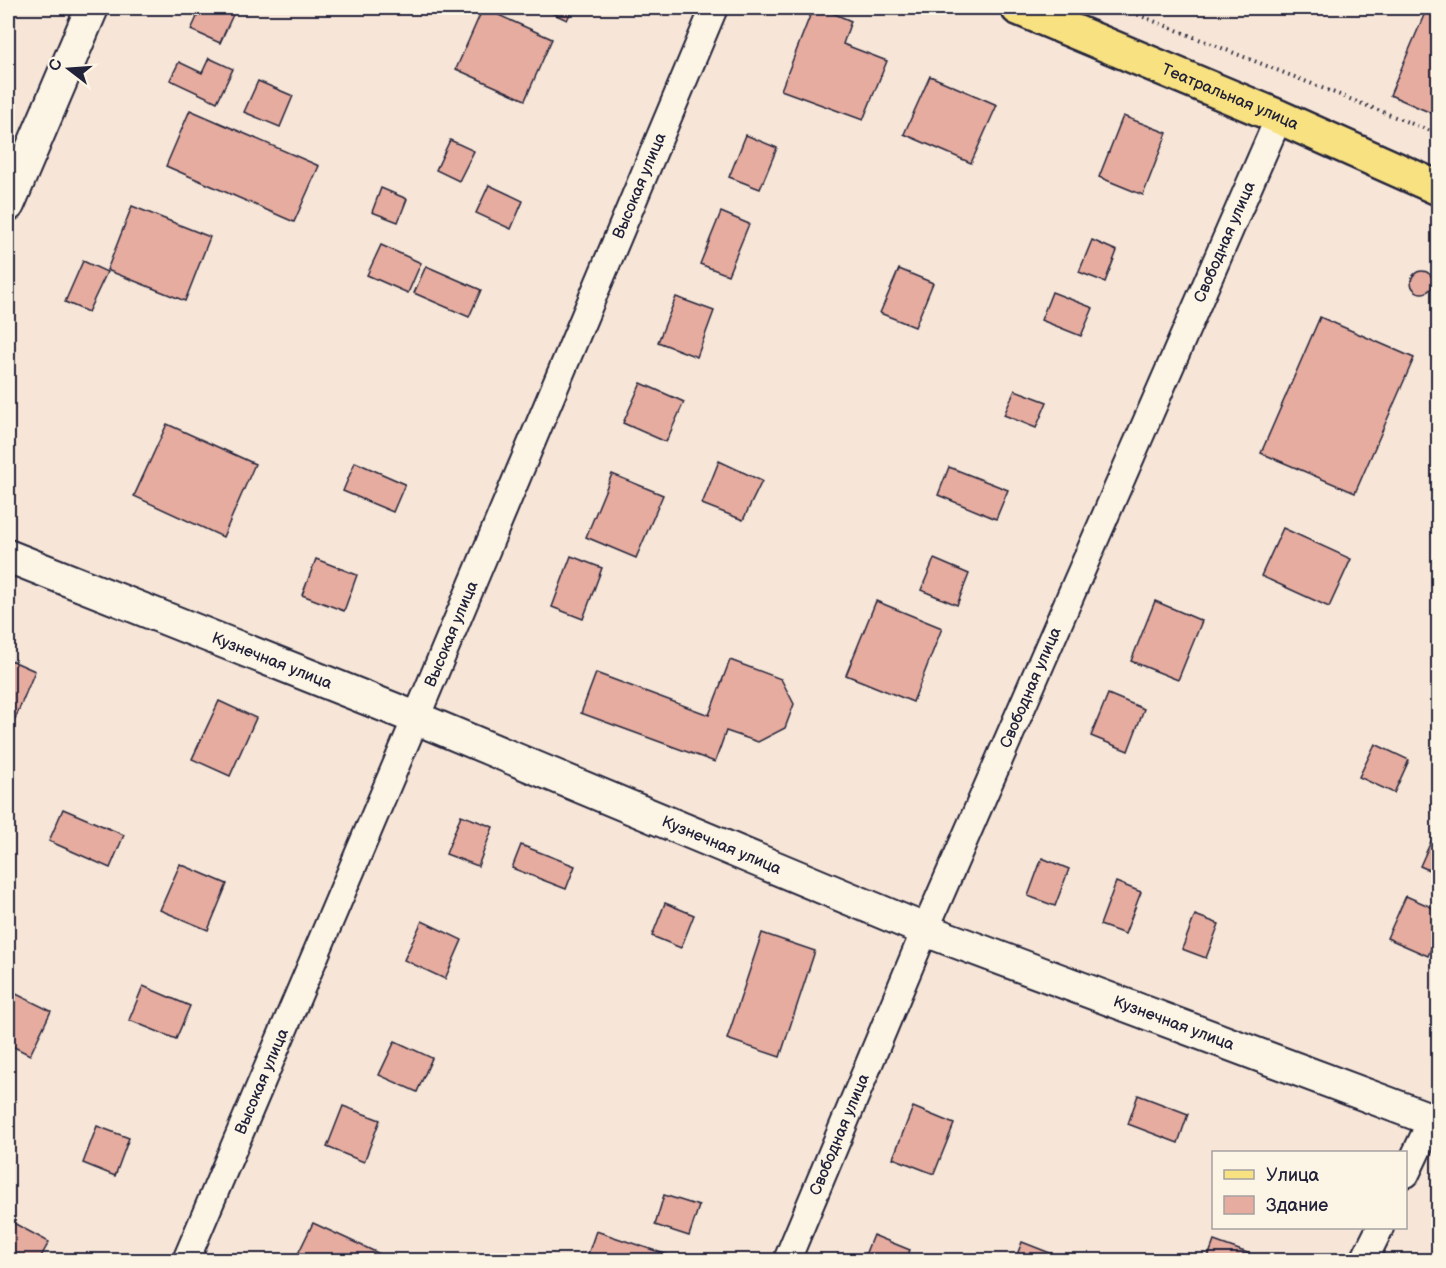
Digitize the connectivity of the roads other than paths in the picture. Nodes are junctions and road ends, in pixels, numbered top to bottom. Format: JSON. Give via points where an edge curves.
{"nodes":[{"id":1,"x":92,"y":8,"type":"edge"},
{"id":2,"x":714,"y":8,"type":"edge"},
{"id":3,"x":1018,"y":8,"type":"edge"},
{"id":4,"x":1279,"y":117,"type":"junction"},
{"id":5,"x":1438,"y":188,"type":"edge"},
{"id":6,"x":8,"y":205,"type":"edge"},
{"id":7,"x":8,"y":556,"type":"edge"},
{"id":8,"x":416,"y":718,"type":"junction"},
{"id":9,"x":925,"y":930,"type":"junction"},
{"id":10,"x":1435,"y":1121,"type":"edge"},
{"id":11,"x":1407,"y":1172,"type":"edge"},
{"id":12,"x":1379,"y":1229,"type":"edge"},
{"id":13,"x":186,"y":1260,"type":"edge"},
{"id":14,"x":787,"y":1260,"type":"edge"},
{"id":15,"x":1364,"y":1260,"type":"edge"}],
"edges":[{"from":1,"to":6,"type":"street"},
{"from":2,"to":8,"type":"street","name":"Высокая улица"},
{"from":3,"to":4,"type":"main road","name":"Театральная улица"},
{"from":4,"to":5,"type":"main road","name":"Театральная улица"},
{"from":4,"to":9,"type":"street","name":"Свободная улица"},
{"from":7,"to":8,"type":"street","name":"Кузнечная улица"},
{"from":8,"to":9,"type":"street","name":"Кузнечная улица"},
{"from":8,"to":13,"type":"street","name":"Высокая улица"},
{"from":9,"to":10,"type":"street","name":"Кузнечная улица"},
{"from":9,"to":14,"type":"street","name":"Свободная улица"},
{"from":10,"to":11,"type":"street"},
{"from":12,"to":15,"type":"street"}]}
